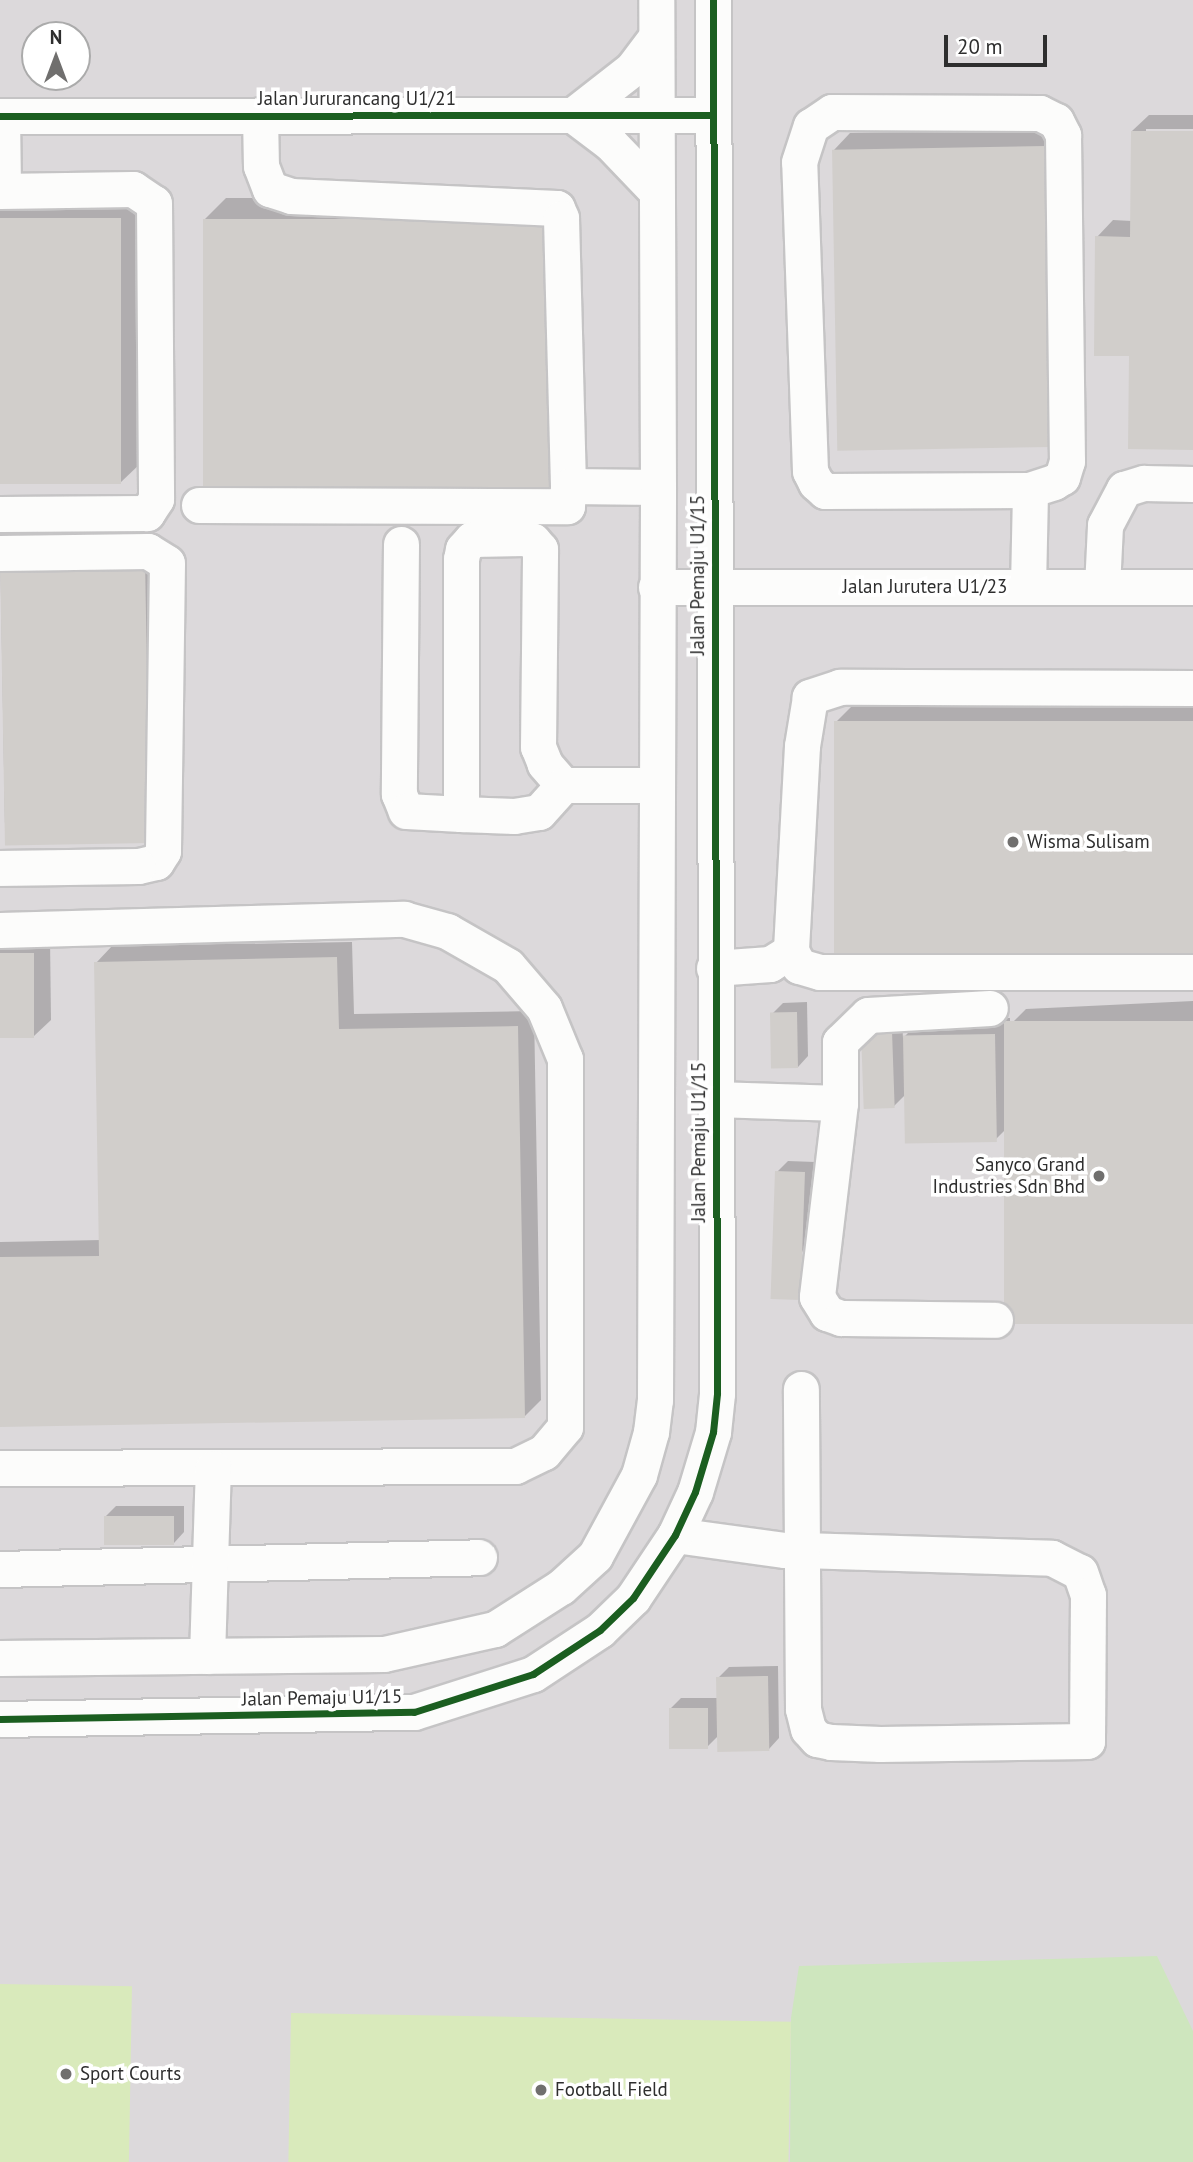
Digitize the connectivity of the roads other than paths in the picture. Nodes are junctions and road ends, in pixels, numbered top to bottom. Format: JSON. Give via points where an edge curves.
{"nodes":[{"id":1,"x":656,"y":0,"type":"edge"},
{"id":2,"x":713,"y":0,"type":"edge"},
{"id":3,"x":656,"y":37,"type":"junction"},
{"id":4,"x":261,"y":115,"type":"junction"},
{"id":5,"x":573,"y":115,"type":"junction"},
{"id":6,"x":656,"y":115,"type":"junction"},
{"id":7,"x":713,"y":115,"type":"junction"},
{"id":8,"x":1,"y":116,"type":"edge"},
{"id":9,"x":1,"y":191,"type":"edge"},
{"id":10,"x":656,"y":191,"type":"junction"},
{"id":11,"x":1193,"y":484,"type":"edge"},
{"id":12,"x":568,"y":486,"type":"junction"},
{"id":13,"x":658,"y":487,"type":"junction"},
{"id":14,"x":1030,"y":490,"type":"junction"},
{"id":15,"x":199,"y":505,"type":"dead end"},
{"id":16,"x":0,"y":513,"type":"edge"},
{"id":17,"x":401,"y":544,"type":"dead end"},
{"id":18,"x":0,"y":553,"type":"edge"},
{"id":19,"x":656,"y":587,"type":"junction"},
{"id":20,"x":714,"y":587,"type":"junction"},
{"id":21,"x":1028,"y":587,"type":"junction"},
{"id":22,"x":1102,"y":587,"type":"junction"},
{"id":23,"x":1193,"y":587,"type":"edge"},
{"id":24,"x":1193,"y":688,"type":"edge"},
{"id":25,"x":563,"y":785,"type":"junction"},
{"id":26,"x":656,"y":785,"type":"junction"},
{"id":27,"x":461,"y":814,"type":"junction"},
{"id":28,"x":0,"y":868,"type":"edge"},
{"id":29,"x":0,"y":930,"type":"edge"},
{"id":30,"x":791,"y":951,"type":"junction"},
{"id":31,"x":714,"y":968,"type":"junction"},
{"id":32,"x":1193,"y":972,"type":"edge"},
{"id":33,"x":990,"y":1008,"type":"dead end"},
{"id":34,"x":714,"y":1099,"type":"junction"},
{"id":35,"x":840,"y":1103,"type":"junction"},
{"id":36,"x":995,"y":1320,"type":"dead end"},
{"id":37,"x":801,"y":1389,"type":"dead end"},
{"id":38,"x":0,"y":1468,"type":"edge"},
{"id":39,"x":212,"y":1468,"type":"junction"},
{"id":40,"x":674,"y":1535,"type":"junction"},
{"id":41,"x":802,"y":1550,"type":"junction"},
{"id":42,"x":479,"y":1557,"type":"dead end"},
{"id":43,"x":209,"y":1563,"type":"junction"},
{"id":44,"x":0,"y":1569,"type":"edge"},
{"id":45,"x":207,"y":1656,"type":"junction"},
{"id":46,"x":0,"y":1658,"type":"edge"},
{"id":47,"x":0,"y":1719,"type":"edge"}],
"edges":[{"from":1,"to":3,"type":"street","name":"Jalan Pemaju U1/15"},
{"from":2,"to":7,"type":"street","name":"Jalan Pemaju U1/15"},
{"from":3,"to":5,"type":"street","via":[[632,69]]},
{"from":3,"to":6,"type":"street","name":"Jalan Pemaju U1/15"},
{"from":4,"to":5,"type":"street","name":"Jalan Jururancang U1/21"},
{"from":4,"to":8,"type":"street","name":"Jalan Jururancang U1/21"},
{"from":4,"to":12,"type":"street","via":[[261,166],[270,189],[291,196],[556,208],[561,218]]},
{"from":5,"to":6,"type":"street","name":"Jalan Jururancang U1/21"},
{"from":5,"to":10,"type":"street","via":[[610,143]]},
{"from":6,"to":7,"type":"street","name":"Jalan Jururancang U1/21"},
{"from":6,"to":10,"type":"street","name":"Jalan Pemaju U1/15"},
{"from":7,"to":20,"type":"street","name":"Jalan Pemaju U1/15"},
{"from":8,"to":9,"type":"street"},
{"from":9,"to":16,"type":"street","via":[[133,189],[153,203],[156,499],[147,513]]},
{"from":10,"to":13,"type":"street","name":"Jalan Pemaju U1/15"},
{"from":11,"to":22,"type":"street","via":[[1144,483],[1124,489],[1105,525]]},
{"from":12,"to":13,"type":"street"},
{"from":12,"to":15,"type":"street","via":[[567,506]]},
{"from":13,"to":19,"type":"street","name":"Jalan Pemaju U1/15"},
{"from":14,"to":14,"type":"street","via":[[1062,477],[1067,461],[1063,135],[1056,121],[1040,113],[832,112],[811,126],[799,162],[810,471],[816,483],[825,491]]},
{"from":14,"to":21,"type":"street"},
{"from":17,"to":27,"type":"street","via":[[399,794],[406,811]]},
{"from":18,"to":28,"type":"street","via":[[148,551],[167,563],[163,851],[156,862],[138,866]]},
{"from":19,"to":20,"type":"street","name":"Jalan Jurutera U1/23"},
{"from":19,"to":26,"type":"street","name":"Jalan Pemaju U1/15"},
{"from":20,"to":21,"type":"street","name":"Jalan Jurutera U1/23"},
{"from":20,"to":31,"type":"street","name":"Jalan Pemaju U1/15"},
{"from":21,"to":22,"type":"street","name":"Jalan Jurutera U1/23"},
{"from":22,"to":23,"type":"street","name":"Jalan Jurutera U1/23"},
{"from":24,"to":30,"type":"street","via":[[840,687],[810,697],[802,746]]},
{"from":25,"to":26,"type":"street"},
{"from":25,"to":27,"type":"street","via":[[539,812]]},
{"from":25,"to":27,"type":"street","via":[[538,747],[540,549],[524,538],[472,539],[461,559]]},
{"from":26,"to":45,"type":"street","name":"Jalan Pemaju U1/15","via":[[655,1400],[639,1475],[620,1514],[595,1556],[561,1587],[495,1629],[384,1654]]},
{"from":29,"to":39,"type":"street","via":[[404,919],[447,931],[508,966],[544,1008],[565,1059],[565,1427],[544,1452],[516,1466]]},
{"from":30,"to":31,"type":"street","via":[[771,964]]},
{"from":30,"to":32,"type":"street","via":[[799,966],[820,972]]},
{"from":31,"to":34,"type":"street","name":"Jalan Pemaju U1/15"},
{"from":33,"to":35,"type":"street","via":[[868,1015],[840,1042]]},
{"from":34,"to":35,"type":"street"},
{"from":34,"to":40,"type":"street","name":"Jalan Pemaju U1/15","via":[[717,1393],[713,1432],[695,1492]]},
{"from":35,"to":36,"type":"street","via":[[817,1297],[827,1313],[841,1318]]},
{"from":37,"to":41,"type":"street"},
{"from":38,"to":39,"type":"street"},
{"from":39,"to":43,"type":"street"},
{"from":40,"to":41,"type":"street"},
{"from":40,"to":47,"type":"street","name":"Jalan Pemaju U1/15","via":[[633,1598],[570,1651],[533,1674],[414,1713]]},
{"from":41,"to":41,"type":"street","via":[[1052,1558],[1080,1572],[1088,1595],[1087,1741],[880,1744],[817,1739],[808,1729],[803,1709]]},
{"from":42,"to":43,"type":"street"},
{"from":43,"to":44,"type":"street"},
{"from":43,"to":45,"type":"street"},
{"from":45,"to":46,"type":"street","name":"Jalan Pemaju U1/15"}]}
